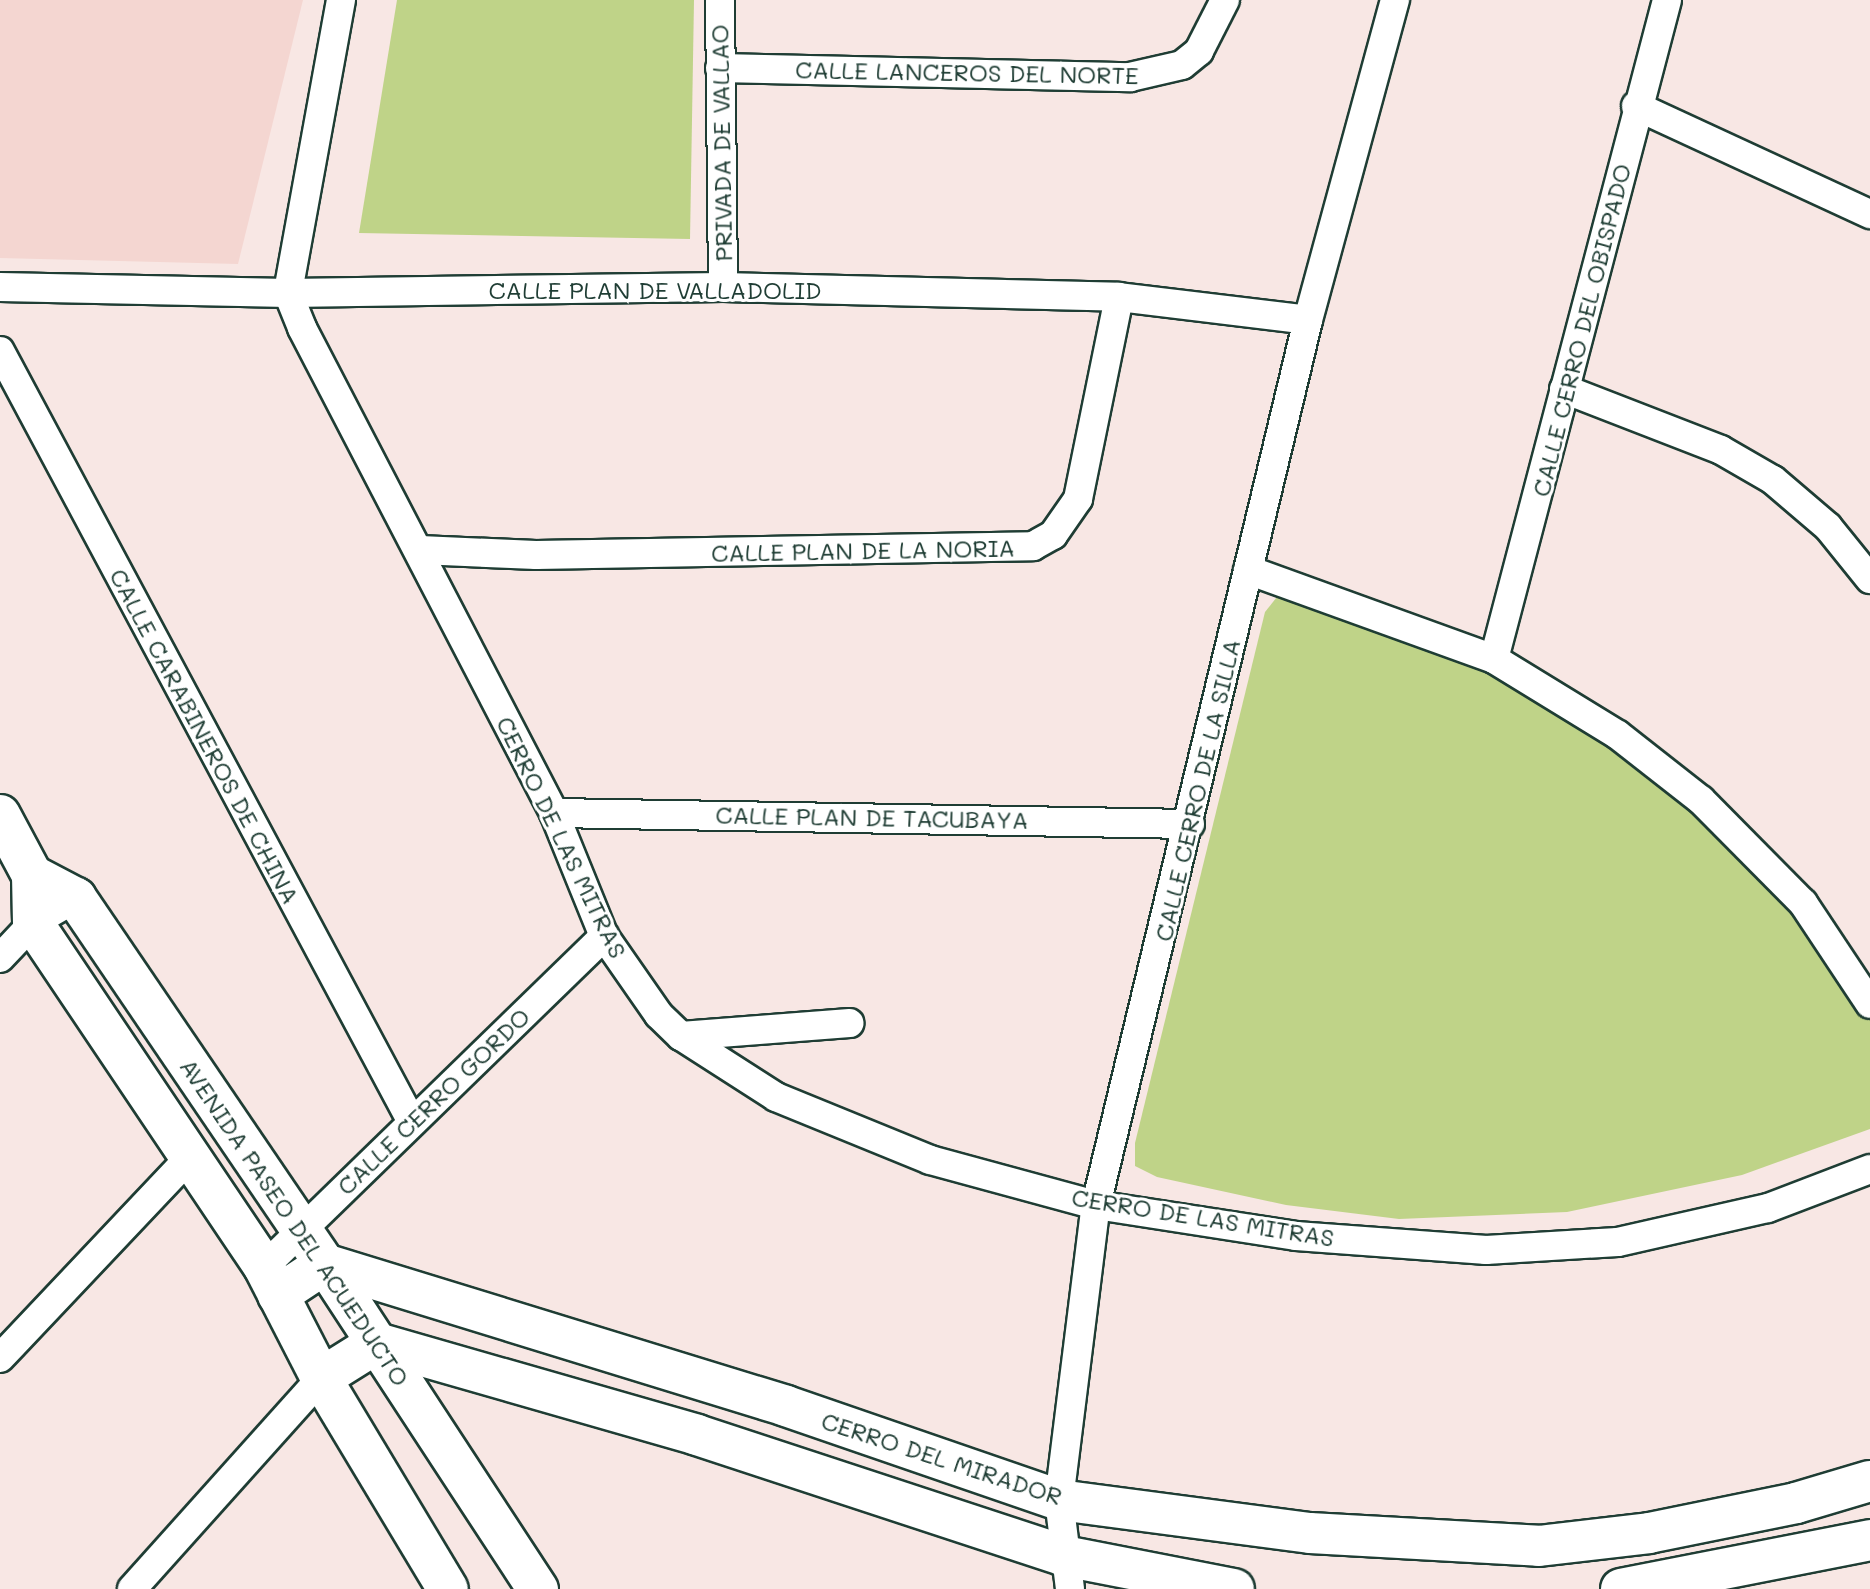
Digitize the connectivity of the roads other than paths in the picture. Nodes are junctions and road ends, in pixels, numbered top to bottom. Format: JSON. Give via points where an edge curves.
{"nodes":[{"id":1,"x":341,"y":0,"type":"edge"},
{"id":2,"x":720,"y":0,"type":"edge"},
{"id":3,"x":1225,"y":0,"type":"edge"},
{"id":4,"x":1395,"y":0,"type":"edge"},
{"id":5,"x":1667,"y":0,"type":"edge"},
{"id":6,"x":720,"y":68,"type":"junction"},
{"id":7,"x":1636,"y":106,"type":"junction"},
{"id":8,"x":1870,"y":214,"type":"edge"},
{"id":9,"x":0,"y":287,"type":"edge"},
{"id":10,"x":723,"y":287,"type":"junction"},
{"id":11,"x":288,"y":293,"type":"junction"},
{"id":12,"x":1119,"y":297,"type":"junction"},
{"id":13,"x":1308,"y":320,"type":"junction"},
{"id":14,"x":0,"y":351,"type":"edge"},
{"id":15,"x":1564,"y":389,"type":"junction"},
{"id":16,"x":420,"y":550,"type":"junction"},
{"id":17,"x":1248,"y":570,"type":"junction"},
{"id":18,"x":1870,"y":579,"type":"edge"},
{"id":19,"x":1494,"y":659,"type":"junction"},
{"id":20,"x":554,"y":813,"type":"junction"},
{"id":21,"x":2,"y":821,"type":"edge"},
{"id":22,"x":1190,"y":824,"type":"junction"},
{"id":23,"x":32,"y":875,"type":"junction"},
{"id":24,"x":76,"y":898,"type":"junction"},
{"id":25,"x":33,"y":923,"type":"junction"},
{"id":26,"x":604,"y":936,"type":"junction"},
{"id":27,"x":0,"y":958,"type":"edge"},
{"id":28,"x":1870,"y":1004,"type":"edge"},
{"id":29,"x":849,"y":1023,"type":"dead end"},
{"id":30,"x":681,"y":1036,"type":"junction"},
{"id":31,"x":411,"y":1120,"type":"junction"},
{"id":32,"x":189,"y":1158,"type":"junction"},
{"id":33,"x":1870,"y":1169,"type":"edge"},
{"id":34,"x":1096,"y":1205,"type":"junction"},
{"id":35,"x":301,"y":1229,"type":"junction"},
{"id":36,"x":325,"y":1264,"type":"junction"},
{"id":37,"x":271,"y":1281,"type":"junction"},
{"id":38,"x":377,"y":1343,"type":"junction"},
{"id":39,"x":0,"y":1358,"type":"edge"},
{"id":40,"x":321,"y":1378,"type":"junction"},
{"id":41,"x":1870,"y":1481,"type":"edge"},
{"id":42,"x":1059,"y":1500,"type":"junction"},
{"id":43,"x":1870,"y":1540,"type":"edge"},
{"id":44,"x":1067,"y":1572,"type":"edge"},
{"id":45,"x":132,"y":1589,"type":"edge"},
{"id":46,"x":448,"y":1589,"type":"edge"},
{"id":47,"x":538,"y":1589,"type":"edge"},
{"id":48,"x":1234,"y":1589,"type":"edge"},
{"id":49,"x":1621,"y":1589,"type":"edge"}],
"edges":[{"from":1,"to":11,"type":"street"},
{"from":2,"to":6,"type":"street","name":"PRIVADA DE VALLAO"},
{"from":3,"to":6,"type":"street","name":"CALLE LANCEROS DEL NORTE","via":[[1199,51],[1182,65],[1143,75]]},
{"from":4,"to":13,"type":"street","name":"CALLE CERRO DE LA SILLA"},
{"from":5,"to":7,"type":"street","name":"CALLE CERRO DEL OBISPADO"},
{"from":6,"to":10,"type":"street","name":"PRIVADA DE VALLAO"},
{"from":7,"to":8,"type":"street"},
{"from":7,"to":15,"type":"street","name":"CALLE CERRO DEL OBISPADO"},
{"from":9,"to":11,"type":"street","name":"CALLE PLAN DE VALLADOLID"},
{"from":10,"to":11,"type":"street","name":"CALLE PLAN DE VALLADOLID"},
{"from":10,"to":12,"type":"street","name":"CALLE PLAN DE VALLADOLID"},
{"from":11,"to":16,"type":"street","name":"CERRO DE LAS MITRAS"},
{"from":12,"to":13,"type":"street","name":"CALLE PLAN DE VALLADOLID"},
{"from":12,"to":16,"type":"street","name":"CALLE PLAN DE LA NORIA","via":[[1078,499],[1053,535],[1033,546],[536,555]]},
{"from":13,"to":17,"type":"street","name":"CALLE CERRO DE LA SILLA"},
{"from":14,"to":31,"type":"street","name":"CALLE CARABINEROS DE CHINA"},
{"from":15,"to":18,"type":"street","via":[[1721,450],[1773,480],[1828,527]]},
{"from":15,"to":19,"type":"street","name":"CALLE CERRO DEL OBISPADO","via":[[1545,481]]},
{"from":16,"to":20,"type":"street","name":"CERRO DE LAS MITRAS"},
{"from":17,"to":19,"type":"street"},
{"from":17,"to":22,"type":"street","name":"CALLE CERRO DE LA SILLA"},
{"from":19,"to":28,"type":"street","via":[[1618,735],[1701,800],[1803,903]]},
{"from":20,"to":22,"type":"street","name":"CALLE PLAN DE TACUBAYA"},
{"from":20,"to":26,"type":"street","name":"CERRO DE LAS MITRAS"},
{"from":21,"to":23,"type":"street"},
{"from":22,"to":34,"type":"street","name":"CALLE CERRO DE LA SILLA"},
{"from":23,"to":24,"type":"street","name":"AVENIDA PASEO DEL ACUEDUCTO"},
{"from":23,"to":25,"type":"street"},
{"from":24,"to":25,"type":"street"},
{"from":24,"to":35,"type":"street","name":"AVENIDA PASEO DEL ACUEDUCTO"},
{"from":25,"to":27,"type":"street"},
{"from":25,"to":32,"type":"street"},
{"from":26,"to":30,"type":"street","name":"CERRO DE LAS MITRAS","via":[[659,1015]]},
{"from":26,"to":31,"type":"street","name":"CALLE CERRO GORDO"},
{"from":29,"to":30,"type":"street"},
{"from":30,"to":34,"type":"street","name":"CERRO DE LAS MITRAS","via":[[776,1097],[902,1148]]},
{"from":31,"to":35,"type":"street","name":"CALLE CERRO GORDO"},
{"from":32,"to":37,"type":"street"},
{"from":32,"to":39,"type":"street"},
{"from":33,"to":34,"type":"street","name":"CERRO DE LAS MITRAS","via":[[1768,1208],[1618,1242],[1486,1250],[1296,1236]]},
{"from":34,"to":42,"type":"street","name":"CALLE CERRO DE LA SILLA"},
{"from":35,"to":36,"type":"street","name":"AVENIDA PASEO DEL ACUEDUCTO"},
{"from":35,"to":37,"type":"street","name":"CALLE CERRO GORDO"},
{"from":36,"to":37,"type":"street"},
{"from":36,"to":38,"type":"street","name":"AVENIDA PASEO DEL ACUEDUCTO"},
{"from":36,"to":42,"type":"street","name":"CERRO DEL MIRADOR","via":[[742,1392]]},
{"from":37,"to":40,"type":"street"},
{"from":38,"to":40,"type":"street"},
{"from":38,"to":44,"type":"street","via":[[697,1435]]},
{"from":38,"to":47,"type":"street","name":"AVENIDA PASEO DEL ACUEDUCTO"},
{"from":40,"to":45,"type":"street"},
{"from":40,"to":46,"type":"street"},
{"from":41,"to":42,"type":"street","name":"CERRO DEL MIRADOR","via":[[1796,1503],[1649,1533],[1539,1546],[1310,1533]]},
{"from":42,"to":44,"type":"street","name":"CALLE CERRO DE LA SILLA"},
{"from":43,"to":49,"type":"street"},
{"from":44,"to":48,"type":"street"}]}
